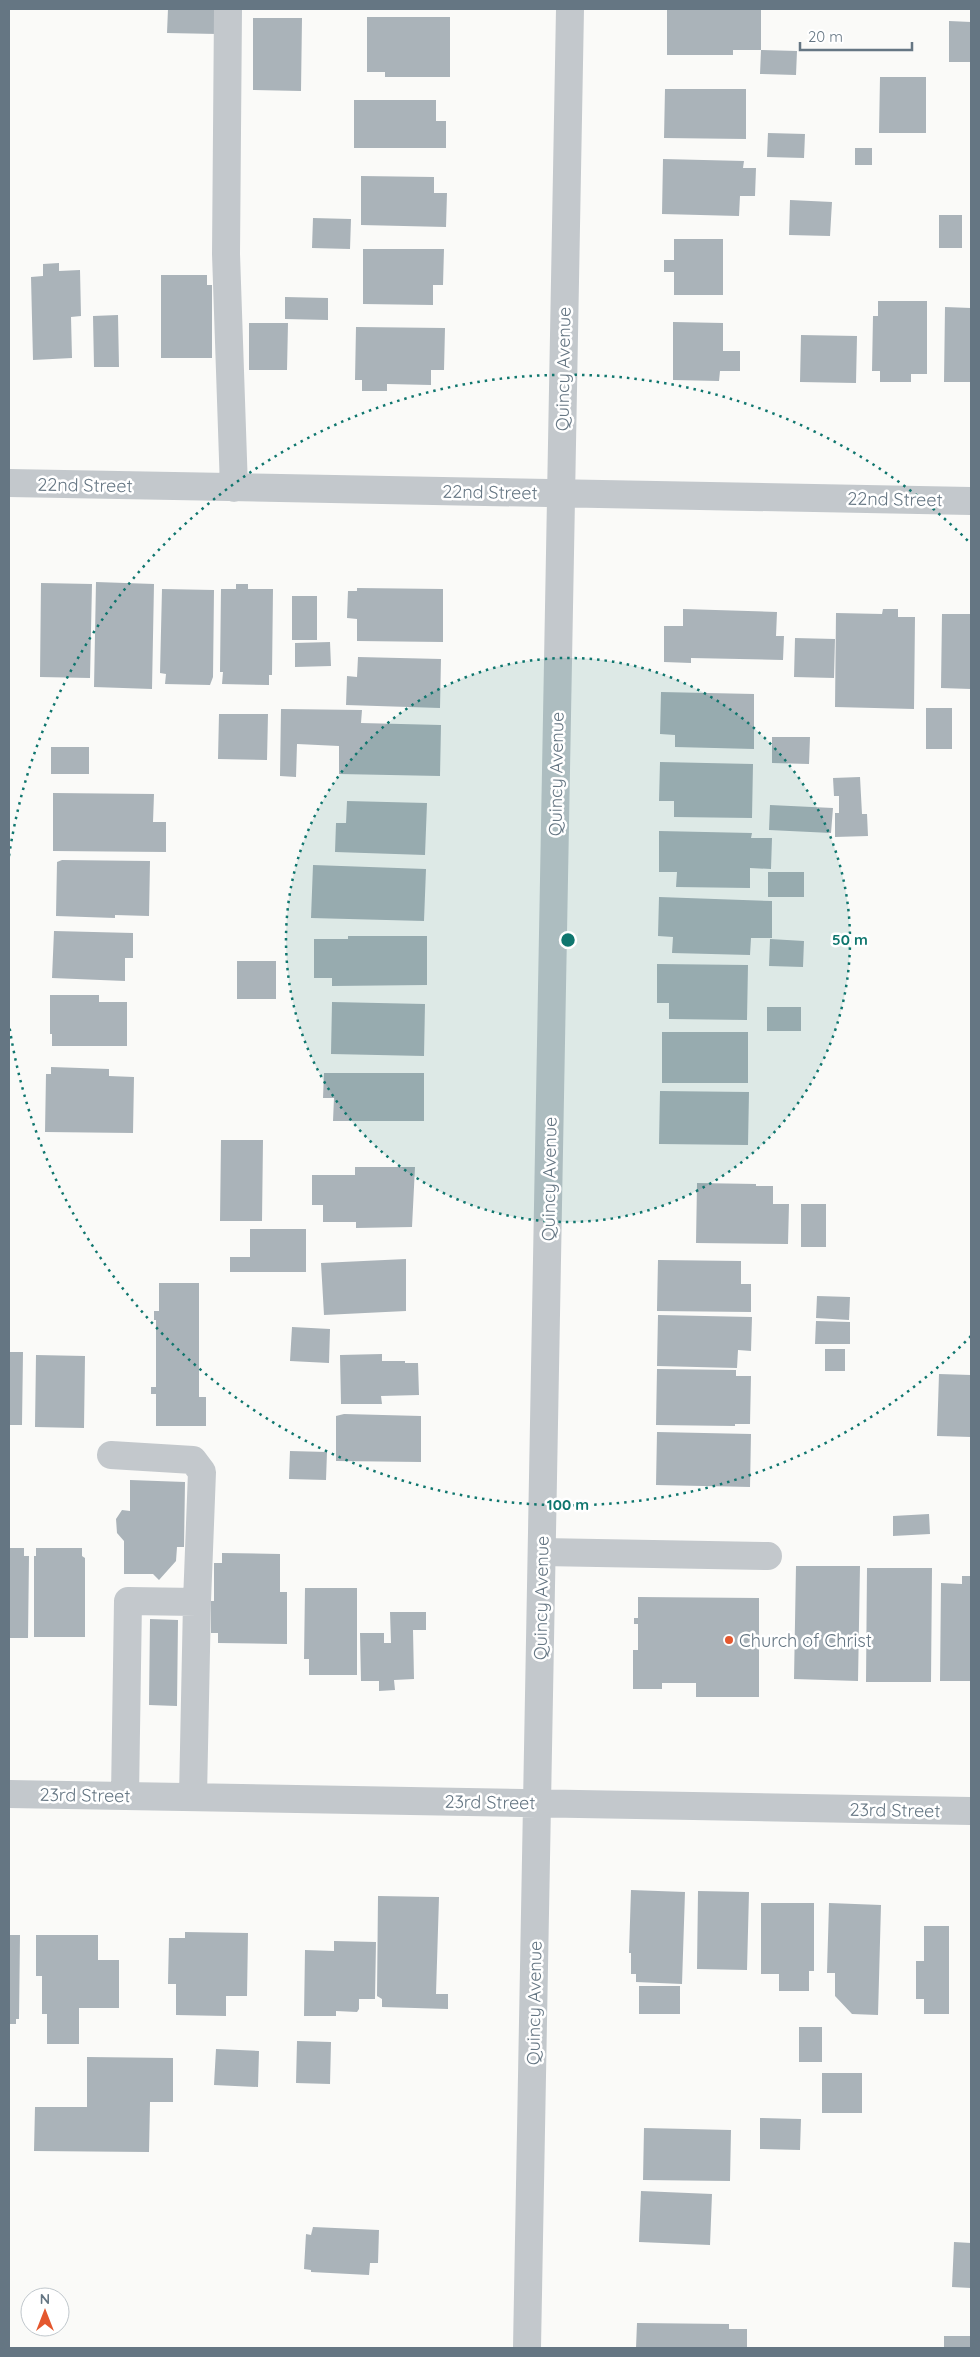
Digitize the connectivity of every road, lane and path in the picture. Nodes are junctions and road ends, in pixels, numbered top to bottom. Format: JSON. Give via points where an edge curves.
{"nodes":[{"id":1,"x":228,"y":9,"type":"edge"},
{"id":2,"x":570,"y":9,"type":"edge"},
{"id":3,"x":9,"y":483,"type":"edge"},
{"id":4,"x":234,"y":488,"type":"junction"},
{"id":5,"x":561,"y":493,"type":"junction"},
{"id":6,"x":971,"y":501,"type":"edge"},
{"id":7,"x":111,"y":1455,"type":"dead end"},
{"id":8,"x":542,"y":1552,"type":"junction"},
{"id":9,"x":768,"y":1556,"type":"dead end"},
{"id":10,"x":197,"y":1602,"type":"junction"},
{"id":11,"x":9,"y":1794,"type":"edge"},
{"id":12,"x":125,"y":1796,"type":"junction"},
{"id":13,"x":193,"y":1797,"type":"junction"},
{"id":14,"x":538,"y":1804,"type":"junction"},
{"id":15,"x":971,"y":1811,"type":"edge"},
{"id":16,"x":527,"y":2348,"type":"edge"}],
"edges":[{"from":1,"to":4,"type":"street","via":[[226,254]]},
{"from":2,"to":5,"type":"street","name":"Quincy Avenue"},
{"from":3,"to":4,"type":"street","name":"22nd Street"},
{"from":4,"to":5,"type":"street","name":"22nd Street"},
{"from":5,"to":6,"type":"street","name":"22nd Street"},
{"from":5,"to":8,"type":"street","name":"Quincy Avenue"},
{"from":7,"to":10,"type":"street","via":[[193,1460],[202,1472]]},
{"from":8,"to":9,"type":"street"},
{"from":8,"to":14,"type":"street","name":"Quincy Avenue"},
{"from":10,"to":12,"type":"street","via":[[128,1601]]},
{"from":10,"to":13,"type":"street"},
{"from":11,"to":12,"type":"street","name":"23rd Street"},
{"from":12,"to":13,"type":"street","name":"23rd Street"},
{"from":13,"to":14,"type":"street","name":"23rd Street"},
{"from":14,"to":15,"type":"street","name":"23rd Street"},
{"from":14,"to":16,"type":"street","name":"Quincy Avenue"}]}
